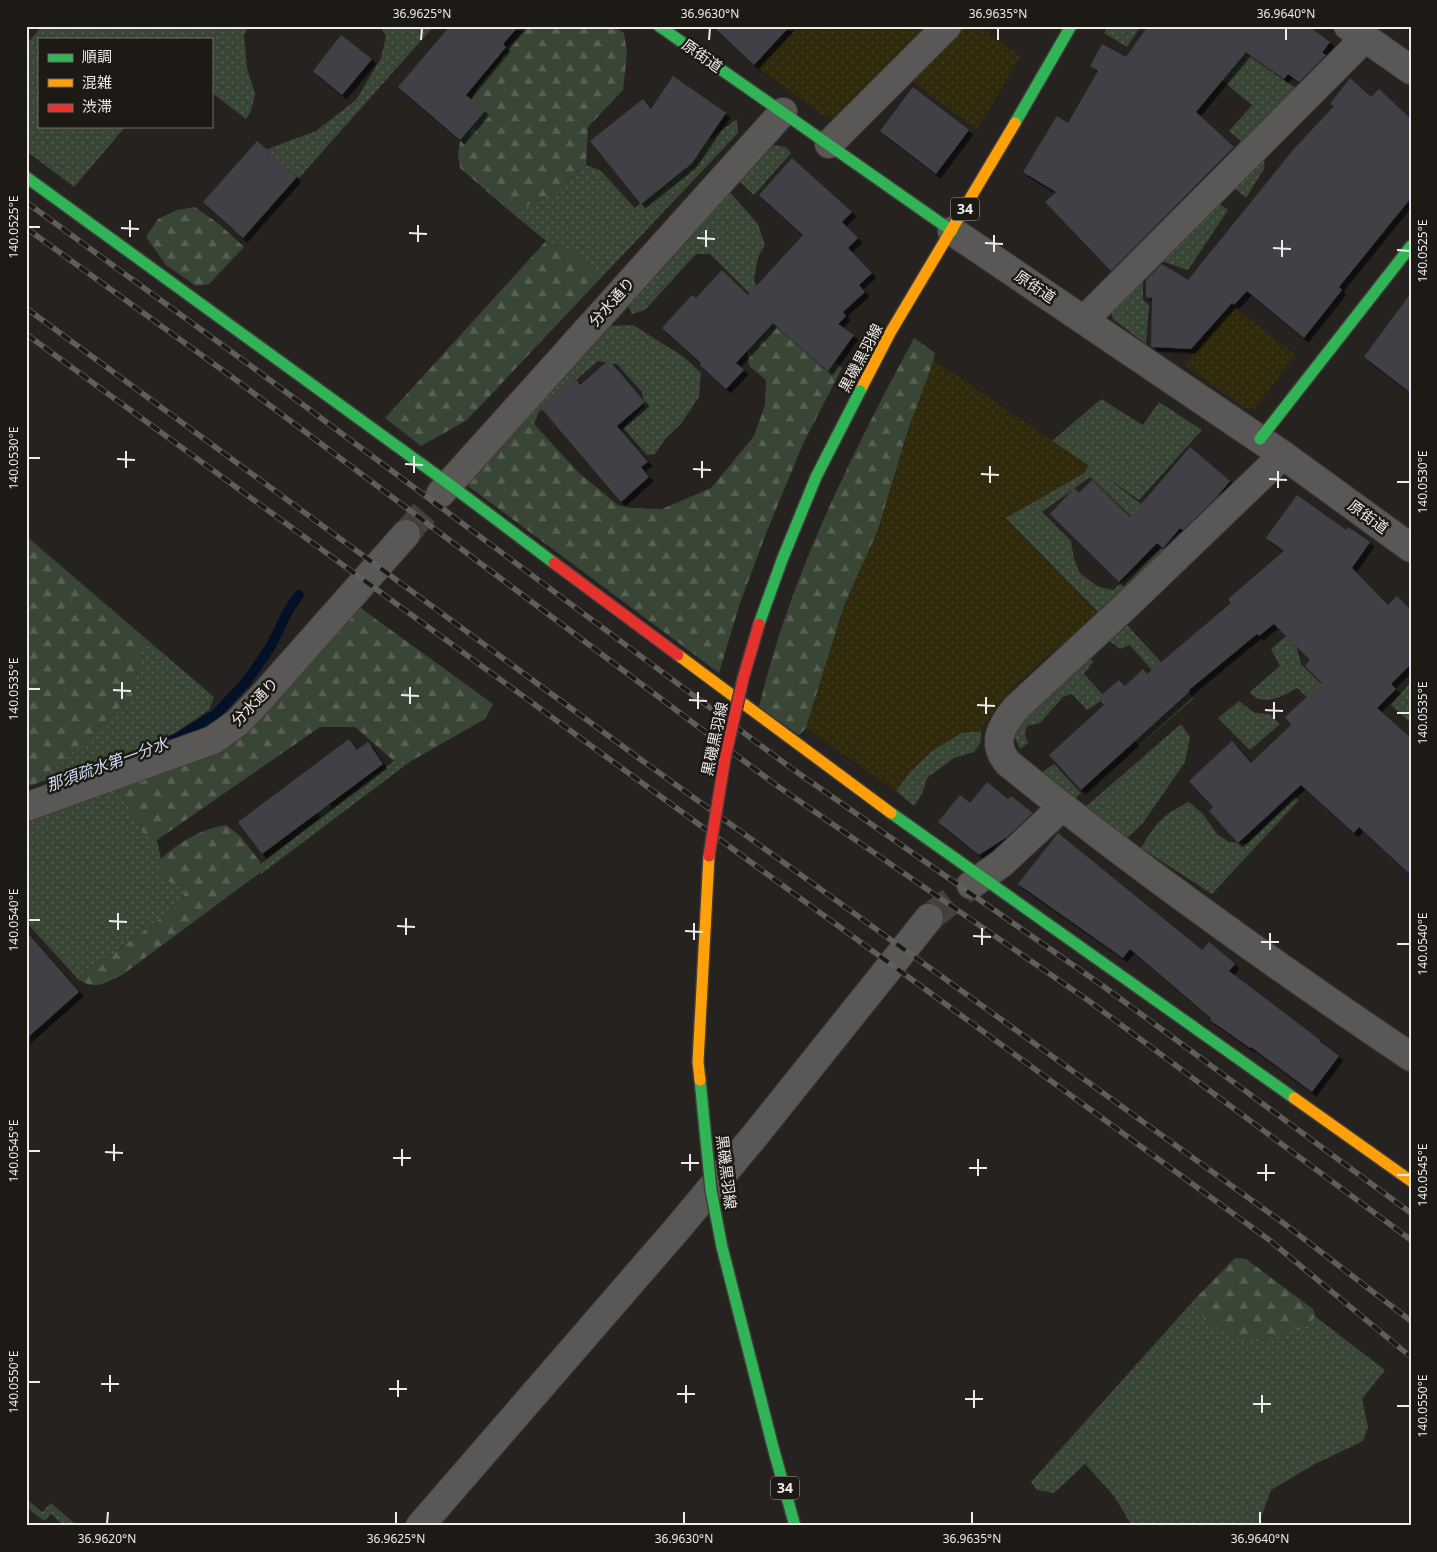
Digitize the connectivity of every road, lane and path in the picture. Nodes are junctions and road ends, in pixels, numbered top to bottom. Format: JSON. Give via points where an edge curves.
{"nodes":[{"id":1,"x":659,"y":26,"type":"edge"},
{"id":2,"x":947,"y":26,"type":"edge"},
{"id":3,"x":1071,"y":26,"type":"edge"},
{"id":4,"x":1356,"y":32,"type":"edge"},
{"id":5,"x":1411,"y":70,"type":"edge"},
{"id":6,"x":783,"y":112,"type":"junction"},
{"id":7,"x":829,"y":144,"type":"junction"},
{"id":8,"x":26,"y":177,"type":"edge"},
{"id":9,"x":952,"y":231,"type":"junction"},
{"id":10,"x":1411,"y":246,"type":"edge"},
{"id":11,"x":1084,"y":320,"type":"junction"},
{"id":12,"x":1260,"y":438,"type":"junction"},
{"id":13,"x":1283,"y":455,"type":"junction"},
{"id":14,"x":445,"y":489,"type":"junction"},
{"id":15,"x":406,"y":534,"type":"tunnel mouth"},
{"id":16,"x":1411,"y":548,"type":"edge"},
{"id":17,"x":26,"y":807,"type":"edge"},
{"id":18,"x":1062,"y":807,"type":"junction"},
{"id":19,"x":977,"y":881,"type":"junction"},
{"id":20,"x":929,"y":918,"type":"tunnel mouth"},
{"id":21,"x":1411,"y":1057,"type":"edge"},
{"id":22,"x":1411,"y":1181,"type":"edge"},
{"id":23,"x":420,"y":1526,"type":"edge"},
{"id":24,"x":795,"y":1526,"type":"edge"}],
"edges":[{"from":1,"to":6,"type":"street","name":"原街道"},
{"from":2,"to":7,"type":"street"},
{"from":3,"to":9,"type":"street","name":"黒磯黒羽線","number":"34"},
{"from":4,"to":5,"type":"street"},
{"from":4,"to":11,"type":"street"},
{"from":6,"to":7,"type":"street","name":"原街道"},
{"from":6,"to":14,"type":"street","name":"分水通り"},
{"from":7,"to":9,"type":"street","name":"原街道"},
{"from":8,"to":14,"type":"street"},
{"from":9,"to":11,"type":"street","name":"原街道"},
{"from":9,"to":24,"type":"street","name":"黒磯黒羽線","number":"34","bridge":true,"via":[[890,333],[816,478],[786,550],[746,669],[725,758],[712,835],[698,1062],[711,1190],[722,1247]]},
{"from":10,"to":12,"type":"street"},
{"from":11,"to":12,"type":"street","name":"原街道"},
{"from":12,"to":13,"type":"street","name":"原街道"},
{"from":13,"to":16,"type":"street","name":"原街道"},
{"from":13,"to":18,"type":"street","via":[[1005,721],[999,735],[1001,755]]},
{"from":14,"to":19,"type":"street","via":[[871,799]]},
{"from":15,"to":17,"type":"street","name":"分水通り","via":[[261,698],[213,740]]},
{"from":18,"to":19,"type":"street","via":[[1002,864]]},
{"from":18,"to":21,"type":"street","via":[[1288,974]]},
{"from":19,"to":22,"type":"street"},
{"from":20,"to":23,"type":"street","via":[[678,1228]]}]}
